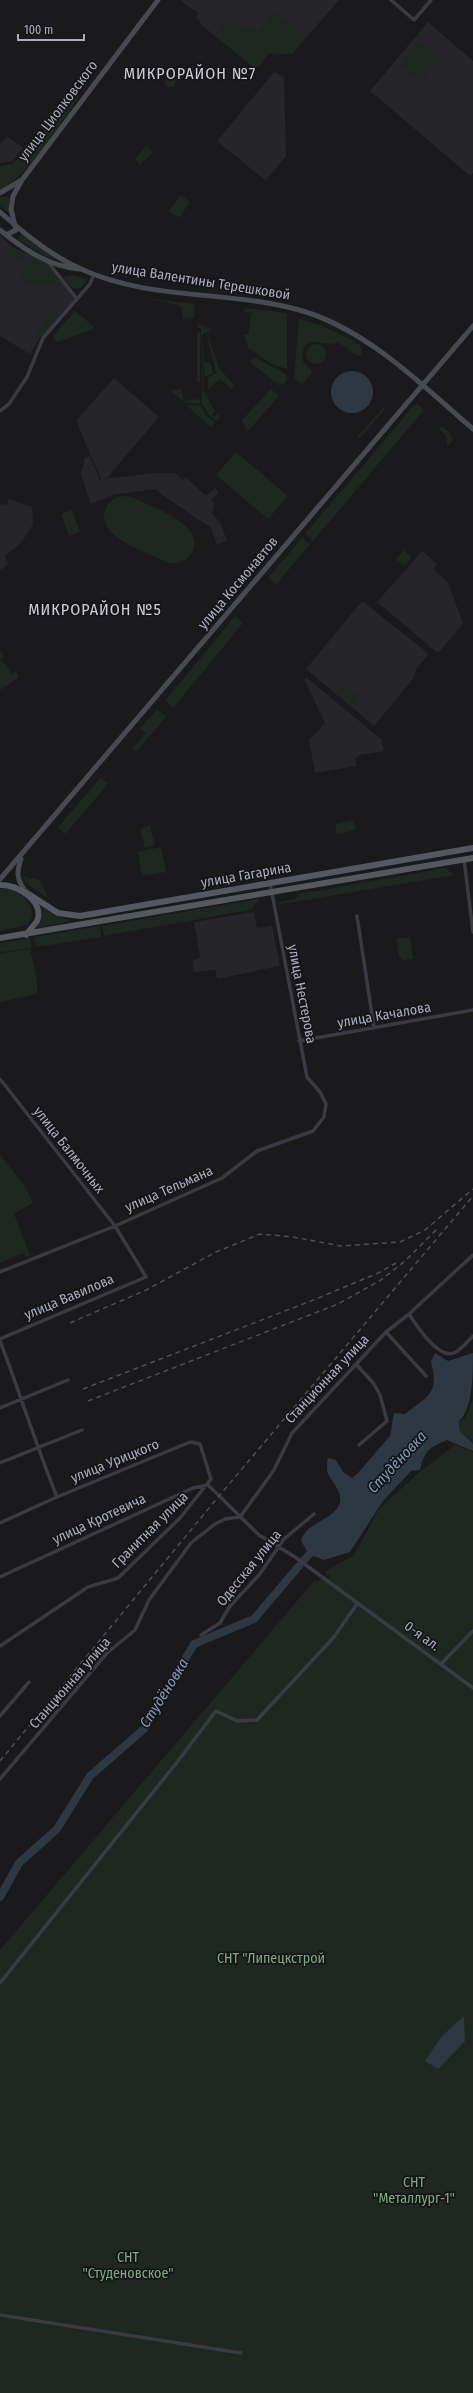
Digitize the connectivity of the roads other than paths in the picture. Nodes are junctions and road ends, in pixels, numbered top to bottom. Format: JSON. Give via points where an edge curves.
{"nodes":[{"id":1,"x":158,"y":0,"type":"edge"},
{"id":2,"x":391,"y":0,"type":"edge"},
{"id":3,"x":431,"y":0,"type":"edge"},
{"id":4,"x":22,"y":180,"type":"junction"},
{"id":5,"x":0,"y":193,"type":"edge"},
{"id":6,"x":0,"y":212,"type":"edge"},
{"id":7,"x":16,"y":226,"type":"junction"},
{"id":8,"x":0,"y":230,"type":"edge"},
{"id":9,"x":6,"y":235,"type":"junction"},
{"id":10,"x":48,"y":261,"type":"junction"},
{"id":11,"x":80,"y":269,"type":"junction"},
{"id":12,"x":94,"y":274,"type":"junction"},
{"id":13,"x":84,"y":291,"type":"junction"},
{"id":14,"x":71,"y":292,"type":"junction"},
{"id":15,"x":77,"y":299,"type":"junction"},
{"id":16,"x":473,"y":326,"type":"edge"},
{"id":17,"x":422,"y":386,"type":"junction"},
{"id":18,"x":0,"y":411,"type":"edge"},
{"id":19,"x":473,"y":429,"type":"edge"},
{"id":20,"x":473,"y":848,"type":"edge"},
{"id":21,"x":22,"y":856,"type":"junction"},
{"id":22,"x":473,"y":858,"type":"edge"},
{"id":23,"x":464,"y":859,"type":"junction"},
{"id":24,"x":0,"y":880,"type":"edge"},
{"id":25,"x":270,"y":883,"type":"junction"},
{"id":26,"x":0,"y":885,"type":"edge"},
{"id":27,"x":271,"y":892,"type":"junction"},
{"id":28,"x":26,"y":893,"type":"junction"},
{"id":29,"x":357,"y":916,"type":"dead end"},
{"id":30,"x":473,"y":932,"type":"edge"},
{"id":31,"x":26,"y":935,"type":"junction"},
{"id":32,"x":0,"y":938,"type":"edge"},
{"id":33,"x":473,"y":1010,"type":"edge"},
{"id":34,"x":374,"y":1028,"type":"junction"},
{"id":35,"x":299,"y":1041,"type":"junction"},
{"id":36,"x":0,"y":1079,"type":"edge"},
{"id":37,"x":326,"y":1104,"type":"joint"},
{"id":38,"x":115,"y":1226,"type":"junction"},
{"id":39,"x":473,"y":1255,"type":"edge"},
{"id":40,"x":0,"y":1272,"type":"edge"},
{"id":41,"x":146,"y":1277,"type":"joint"},
{"id":42,"x":409,"y":1314,"type":"junction"},
{"id":43,"x":386,"y":1332,"type":"junction"},
{"id":44,"x":473,"y":1336,"type":"edge"},
{"id":45,"x":0,"y":1340,"type":"edge"},
{"id":46,"x":357,"y":1365,"type":"junction"},
{"id":47,"x":426,"y":1376,"type":"dead end"},
{"id":48,"x":68,"y":1380,"type":"dead end"},
{"id":49,"x":22,"y":1399,"type":"junction"},
{"id":50,"x":0,"y":1408,"type":"edge"},
{"id":51,"x":82,"y":1430,"type":"dead end"},
{"id":52,"x":359,"y":1445,"type":"dead end"},
{"id":53,"x":37,"y":1447,"type":"junction"},
{"id":54,"x":0,"y":1463,"type":"edge"},
{"id":55,"x":208,"y":1485,"type":"junction"},
{"id":56,"x":57,"y":1497,"type":"junction"},
{"id":57,"x":314,"y":1514,"type":"dead end"},
{"id":58,"x":240,"y":1517,"type":"junction"},
{"id":59,"x":0,"y":1523,"type":"edge"},
{"id":60,"x":279,"y":1548,"type":"junction"},
{"id":61,"x":0,"y":1576,"type":"edge"},
{"id":62,"x":357,"y":1604,"type":"junction"},
{"id":63,"x":473,"y":1631,"type":"edge"},
{"id":64,"x":201,"y":1635,"type":"dead end"},
{"id":65,"x":0,"y":1646,"type":"edge"},
{"id":66,"x":441,"y":1664,"type":"junction"},
{"id":67,"x":29,"y":1682,"type":"dead end"},
{"id":68,"x":473,"y":1688,"type":"edge"},
{"id":69,"x":0,"y":1716,"type":"edge"},
{"id":70,"x":0,"y":1779,"type":"edge"},
{"id":71,"x":0,"y":1983,"type":"edge"},
{"id":72,"x":0,"y":2315,"type":"edge"},
{"id":73,"x":241,"y":2353,"type":"dead end"}],
"edges":[{"from":1,"to":4,"type":"main road","name":"улица Циолковского"},
{"from":2,"to":3,"type":"street","via":[[414,20]]},
{"from":4,"to":5,"type":"main road"},
{"from":4,"to":7,"type":"main road","via":[[13,196],[11,209]]},
{"from":6,"to":7,"type":"main road","name":"улица Валентины Терешковой"},
{"from":7,"to":9,"type":"main road","via":[[14,233]]},
{"from":7,"to":11,"type":"main road","name":"улица Валентины Терешковой"},
{"from":8,"to":9,"type":"main road","name":"улица Валентины Терешковой"},
{"from":9,"to":10,"type":"main road","name":"улица Валентины Терешковой","via":[[27,251]]},
{"from":10,"to":11,"type":"main road","name":"улица Валентины Терешковой"},
{"from":10,"to":14,"type":"street"},
{"from":11,"to":12,"type":"main road","name":"улица Валентины Терешковой"},
{"from":12,"to":13,"type":"street"},
{"from":12,"to":17,"type":"main road","name":"улица Валентины Терешковой","via":[[145,287],[262,302],[309,313],[361,338]]},
{"from":13,"to":14,"type":"street","via":[[77,294]]},
{"from":13,"to":15,"type":"street"},
{"from":14,"to":15,"type":"street"},
{"from":15,"to":18,"type":"street","via":[[43,338],[26,377],[9,404]]},
{"from":16,"to":17,"type":"main road","name":"улица Космонавтов"},
{"from":17,"to":19,"type":"main road","name":"улица Валентины Терешковой"},
{"from":17,"to":21,"type":"main road","name":"улица Космонавтов"},
{"from":20,"to":25,"type":"main road","name":"улица Гагарина"},
{"from":21,"to":24,"type":"main road","name":"улица Космонавтов"},
{"from":21,"to":28,"type":"main road","name":"улица Космонавтов","via":[[17,872],[18,882]]},
{"from":22,"to":23,"type":"main road","name":"улица Гагарина"},
{"from":23,"to":27,"type":"main road","name":"улица Гагарина"},
{"from":23,"to":30,"type":"street"},
{"from":25,"to":27,"type":"street","name":"улица Нестерова"},
{"from":25,"to":28,"type":"main road","name":"улица Гагарина","via":[[80,916],[58,913]]},
{"from":26,"to":28,"type":"main road","name":"улица Гагарина","via":[[15,886]]},
{"from":27,"to":31,"type":"main road","name":"улица Гагарина"},
{"from":27,"to":35,"type":"street","name":"улица Нестерова"},
{"from":28,"to":31,"type":"main road","via":[[36,908],[38,918],[35,926]]},
{"from":29,"to":34,"type":"street"},
{"from":31,"to":32,"type":"main road","name":"улица Гагарина"},
{"from":33,"to":34,"type":"street","name":"улица Качалова"},
{"from":34,"to":35,"type":"street","name":"улица Качалова"},
{"from":35,"to":37,"type":"street","name":"улица Нестерова","via":[[307,1077]]},
{"from":36,"to":38,"type":"street","name":"улица Балмочных"},
{"from":37,"to":38,"type":"street","name":"улица Тельмана","via":[[324,1117],[313,1131],[257,1150],[222,1178]]},
{"from":38,"to":40,"type":"street","name":"улица Тельмана"},
{"from":38,"to":41,"type":"street","name":"улица Балмочных"},
{"from":39,"to":42,"type":"street","name":"Станционная улица"},
{"from":41,"to":45,"type":"street","name":"улица Вавилова"},
{"from":42,"to":43,"type":"street","name":"Станционная улица"},
{"from":42,"to":44,"type":"street","via":[[435,1347],[447,1353],[453,1354]]},
{"from":43,"to":46,"type":"street","name":"Станционная улица"},
{"from":43,"to":47,"type":"street"},
{"from":45,"to":49,"type":"street"},
{"from":46,"to":52,"type":"street","via":[[374,1384],[387,1421]]},
{"from":46,"to":58,"type":"street","name":"Станционная улица","via":[[292,1433],[274,1470]]},
{"from":48,"to":49,"type":"street"},
{"from":49,"to":50,"type":"street"},
{"from":49,"to":53,"type":"street"},
{"from":51,"to":53,"type":"street"},
{"from":53,"to":54,"type":"street"},
{"from":53,"to":56,"type":"street"},
{"from":55,"to":56,"type":"street","name":"улица Урицкого","via":[[212,1479],[206,1458],[200,1444],[190,1442]]},
{"from":55,"to":58,"type":"street","name":"0-я ал."},
{"from":55,"to":61,"type":"street","name":"улица Кротевича","via":[[193,1488]]},
{"from":55,"to":65,"type":"street","name":"Гранитная улица","via":[[180,1518],[118,1578],[88,1587]]},
{"from":56,"to":59,"type":"street","name":"улица Урицкого"},
{"from":57,"to":60,"type":"street","name":"Одесская улица","via":[[284,1539]]},
{"from":58,"to":60,"type":"street","name":"0-я ал.","via":[[259,1535]]},
{"from":58,"to":70,"type":"street","name":"Станционная улица","via":[[225,1519],[215,1524],[192,1543],[150,1600],[134,1630],[107,1653]]},
{"from":60,"to":62,"type":"street","name":"0-я ал."},
{"from":60,"to":64,"type":"street","name":"Одесская улица","via":[[259,1575],[230,1606],[220,1623]]},
{"from":62,"to":66,"type":"street","name":"0-я ал."},
{"from":62,"to":71,"type":"street","via":[[334,1637],[257,1720],[237,1721],[216,1712],[212,1716]]},
{"from":63,"to":66,"type":"street"},
{"from":66,"to":68,"type":"street","name":"0-я ал."},
{"from":67,"to":69,"type":"street"},
{"from":72,"to":73,"type":"street"}]}
